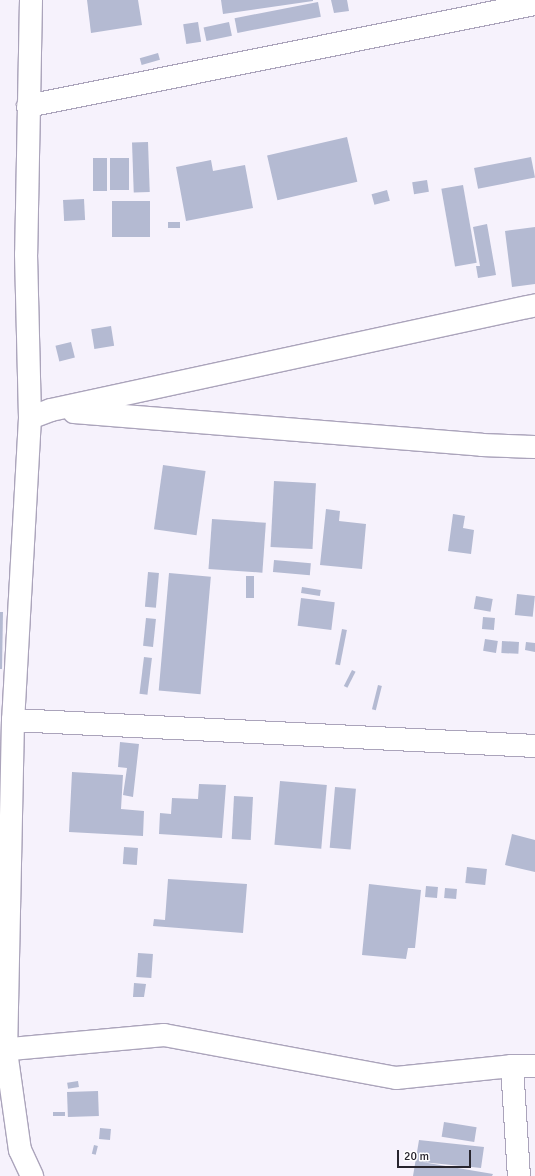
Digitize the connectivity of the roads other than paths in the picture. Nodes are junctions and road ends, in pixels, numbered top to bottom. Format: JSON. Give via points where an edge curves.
{"nodes":[{"id":1,"x":31,"y":0,"type":"edge"},
{"id":2,"x":535,"y":4,"type":"edge"},
{"id":3,"x":28,"y":106,"type":"junction"},
{"id":4,"x":535,"y":305,"type":"edge"},
{"id":5,"x":51,"y":410,"type":"junction"},
{"id":6,"x":30,"y":418,"type":"junction"},
{"id":7,"x":535,"y":447,"type":"edge"},
{"id":8,"x":13,"y":720,"type":"junction"},
{"id":9,"x":535,"y":746,"type":"edge"},
{"id":10,"x":3,"y":1050,"type":"edge"},
{"id":11,"x":512,"y":1066,"type":"junction"},
{"id":12,"x":535,"y":1066,"type":"edge"},
{"id":13,"x":32,"y":1176,"type":"edge"},
{"id":14,"x":519,"y":1176,"type":"edge"}],
"edges":[{"from":1,"to":3,"type":"street"},
{"from":2,"to":3,"type":"street"},
{"from":3,"to":6,"type":"street","via":[[26,254]]},
{"from":4,"to":5,"type":"street"},
{"from":5,"to":6,"type":"street"},
{"from":5,"to":7,"type":"street","via":[[466,444]]},
{"from":6,"to":8,"type":"street"},
{"from":8,"to":9,"type":"street"},
{"from":8,"to":10,"type":"street"},
{"from":10,"to":11,"type":"street","via":[[164,1035],[396,1078]]},
{"from":10,"to":13,"type":"street","via":[[20,1150]]},
{"from":11,"to":12,"type":"street"},
{"from":11,"to":14,"type":"street"}]}
